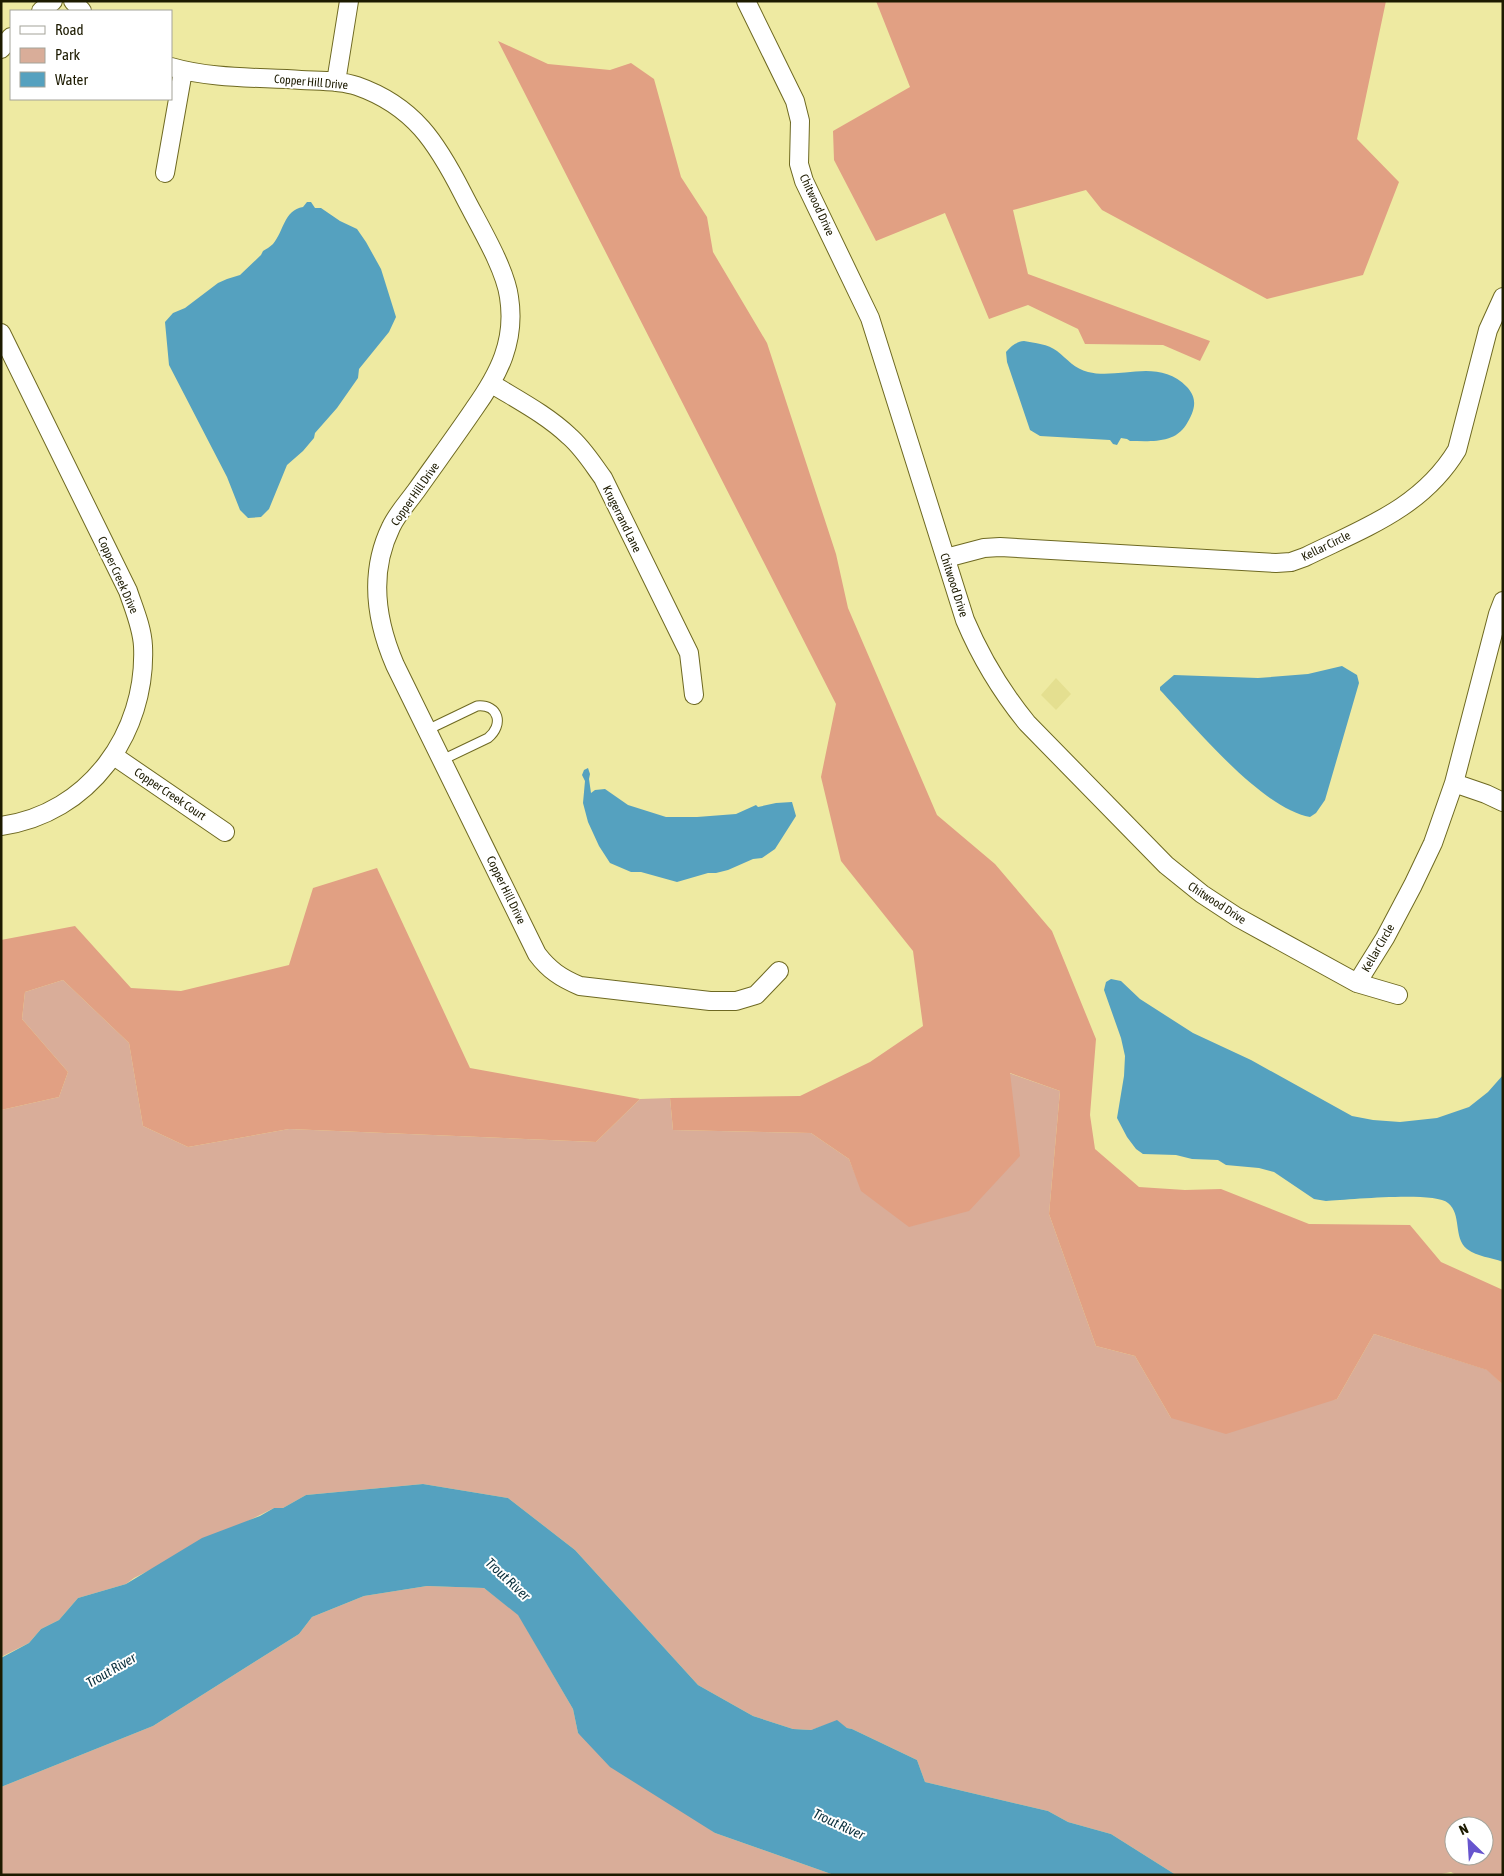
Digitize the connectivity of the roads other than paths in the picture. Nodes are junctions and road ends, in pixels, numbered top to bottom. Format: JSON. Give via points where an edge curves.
{"nodes":[{"id":1,"x":53,"y":1,"type":"edge"},
{"id":2,"x":349,"y":1,"type":"edge"},
{"id":3,"x":746,"y":1,"type":"edge"},
{"id":4,"x":42,"y":10,"type":"edge"},
{"id":5,"x":10,"y":38,"type":"edge"},
{"id":6,"x":1,"y":48,"type":"edge"},
{"id":7,"x":177,"y":69,"type":"edge"},
{"id":8,"x":336,"y":82,"type":"junction"},
{"id":9,"x":165,"y":173,"type":"dead end"},
{"id":10,"x":1503,"y":297,"type":"edge"},
{"id":11,"x":1,"y":334,"type":"edge"},
{"id":12,"x":492,"y":384,"type":"junction"},
{"id":13,"x":946,"y":558,"type":"junction"},
{"id":14,"x":1503,"y":601,"type":"edge"},
{"id":15,"x":694,"y":695,"type":"dead end"},
{"id":16,"x":427,"y":730,"type":"junction"},
{"id":17,"x":114,"y":756,"type":"junction"},
{"id":18,"x":442,"y":760,"type":"junction"},
{"id":19,"x":1454,"y":783,"type":"junction"},
{"id":20,"x":1503,"y":802,"type":"edge"},
{"id":21,"x":1,"y":826,"type":"edge"},
{"id":22,"x":225,"y":832,"type":"dead end"},
{"id":23,"x":779,"y":971,"type":"dead end"},
{"id":24,"x":1357,"y":984,"type":"junction"},
{"id":25,"x":1398,"y":994,"type":"dead end"}],
"edges":[{"from":1,"to":4,"type":"street"},
{"from":2,"to":8,"type":"street"},
{"from":3,"to":13,"type":"street","name":"Chitwood Drive","via":[[795,101],[800,121],[799,164],[804,181],[870,318]]},
{"from":5,"to":6,"type":"street"},
{"from":7,"to":8,"type":"street","name":"Copper Hill Drive","via":[[226,76]]},
{"from":7,"to":9,"type":"street"},
{"from":8,"to":12,"type":"street","name":"Copper Hill Drive","via":[[380,96],[402,110],[426,132],[447,161],[501,270],[509,295],[510,334],[505,356]]},
{"from":10,"to":13,"type":"street","name":"Kellar Circle","via":[[1488,330],[1457,450],[1447,467],[1400,510],[1305,557],[1276,563],[1000,547]]},
{"from":11,"to":17,"type":"street","name":"Copper Creek Drive","via":[[128,591],[138,621],[143,645],[139,697],[131,724]]},
{"from":12,"to":15,"type":"street","name":"Krugerrand Lane","via":[[569,436],[602,478],[689,653]]},
{"from":12,"to":16,"type":"street","name":"Copper Hill Drive","via":[[391,526],[379,568],[376,592],[384,641]]},
{"from":13,"to":24,"type":"street","name":"Chitwood Drive","via":[[976,646],[1006,698],[1027,723],[1182,880],[1237,917]]},
{"from":14,"to":19,"type":"street","name":"Kellar Circle"},
{"from":16,"to":18,"type":"street","name":"Copper Hill Drive"},
{"from":16,"to":18,"type":"lane","via":[[477,706],[490,708],[496,713],[498,720],[494,733]]},
{"from":17,"to":21,"type":"street","name":"Copper Creek Drive","via":[[71,798],[44,814]]},
{"from":17,"to":22,"type":"street","name":"Copper Creek Court"},
{"from":18,"to":23,"type":"street","name":"Copper Hill Drive","via":[[537,954],[562,978],[580,986],[736,1001],[756,995]]},
{"from":19,"to":20,"type":"street"},
{"from":19,"to":24,"type":"street","name":"Kellar Circle","via":[[1433,843],[1413,885]]},
{"from":24,"to":25,"type":"street","name":"Chitwood Drive"}]}
